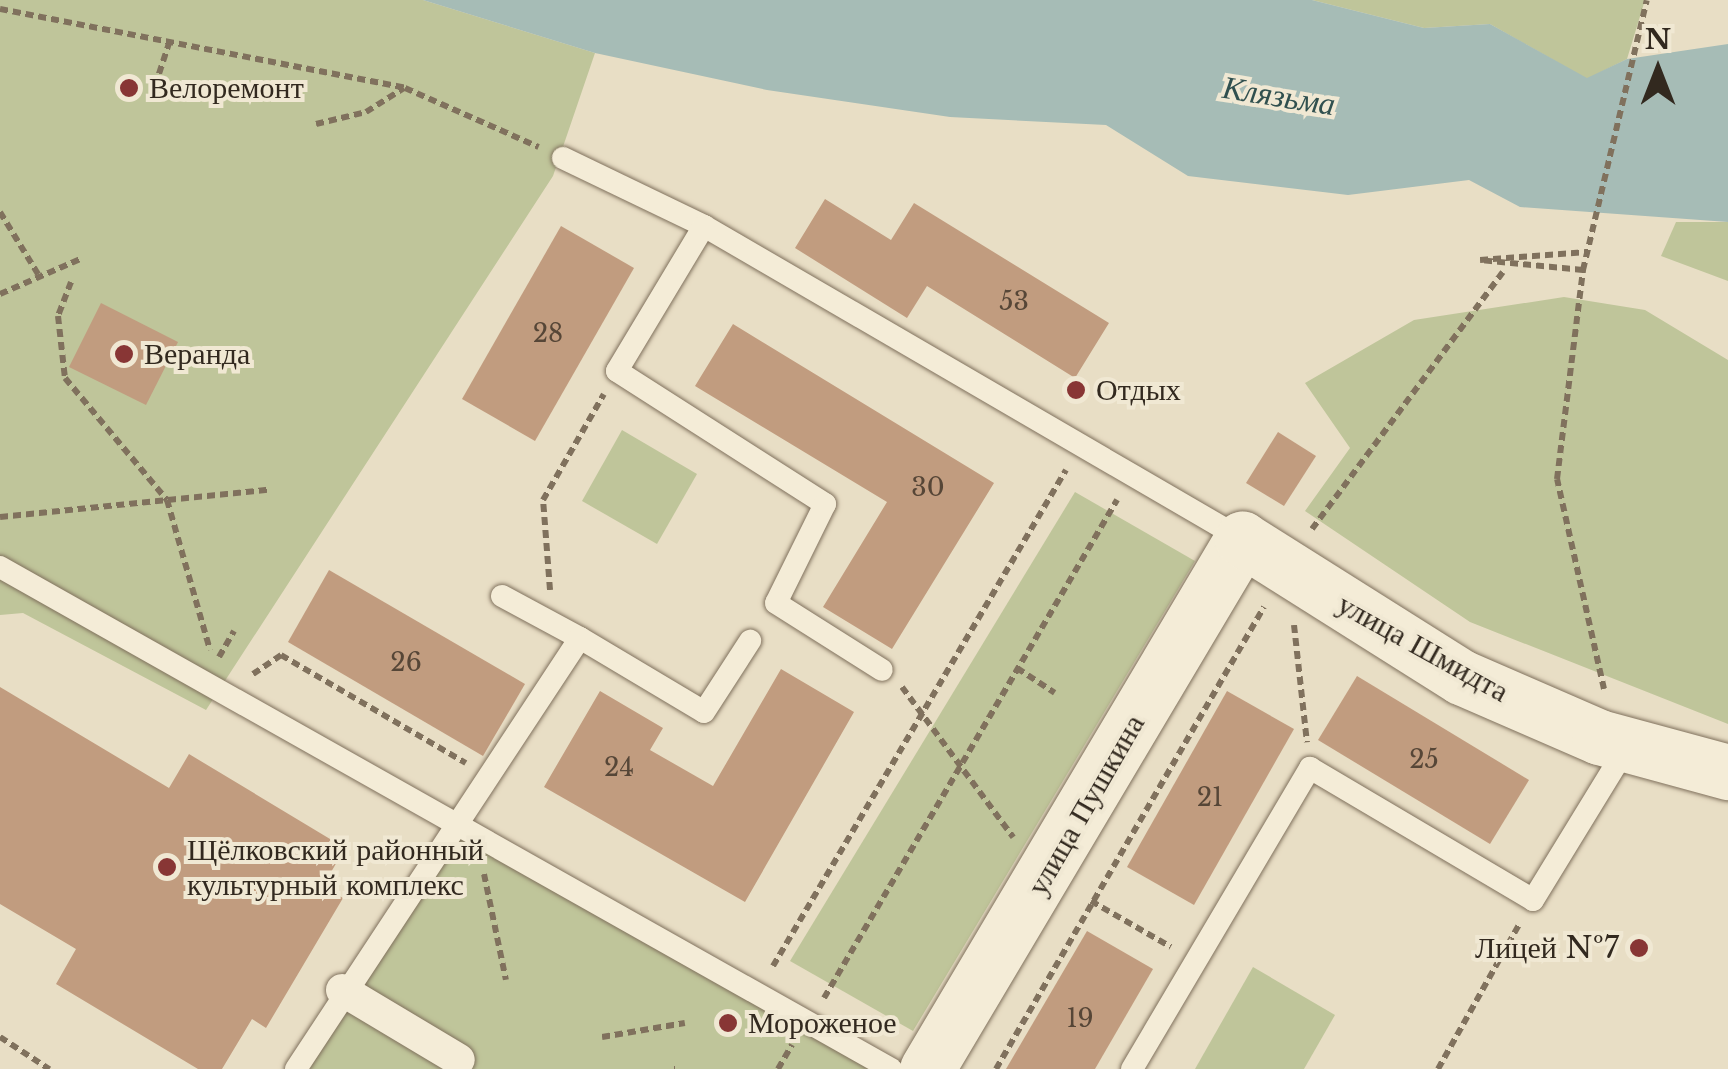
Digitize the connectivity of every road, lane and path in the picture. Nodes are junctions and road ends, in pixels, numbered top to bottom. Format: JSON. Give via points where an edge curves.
{"nodes":[{"id":1,"x":1634,"y":0,"type":"edge"},
{"id":2,"x":1646,"y":4,"type":"edge"},
{"id":3,"x":0,"y":9,"type":"edge"},
{"id":4,"x":170,"y":40,"type":"junction"},
{"id":5,"x":155,"y":86,"type":"dead end"},
{"id":6,"x":405,"y":88,"type":"junction"},
{"id":7,"x":316,"y":124,"type":"dead end"},
{"id":8,"x":563,"y":158,"type":"joint"},
{"id":9,"x":0,"y":212,"type":"edge"},
{"id":10,"x":704,"y":226,"type":"junction"},
{"id":11,"x":1587,"y":252,"type":"junction"},
{"id":12,"x":80,"y":259,"type":"dead end"},
{"id":13,"x":1583,"y":270,"type":"junction"},
{"id":14,"x":1504,"y":272,"type":"dead end"},
{"id":15,"x":38,"y":274,"type":"junction"},
{"id":16,"x":71,"y":282,"type":"dead end"},
{"id":17,"x":0,"y":294,"type":"edge"},
{"id":18,"x":617,"y":371,"type":"junction"},
{"id":19,"x":1086,"y":476,"type":"dead end"},
{"id":20,"x":1103,"y":485,"type":"dead end"},
{"id":21,"x":268,"y":490,"type":"dead end"},
{"id":22,"x":166,"y":500,"type":"junction"},
{"id":23,"x":0,"y":516,"type":"edge"},
{"id":24,"x":1242,"y":539,"type":"junction"},
{"id":25,"x":0,"y":567,"type":"edge"},
{"id":26,"x":1290,"y":594,"type":"junction"},
{"id":27,"x":502,"y":596,"type":"dead end"},
{"id":28,"x":552,"y":623,"type":"junction"},
{"id":29,"x":580,"y":638,"type":"junction"},
{"id":30,"x":750,"y":641,"type":"dead end"},
{"id":31,"x":281,"y":655,"type":"dead end"},
{"id":32,"x":214,"y":666,"type":"dead end"},
{"id":33,"x":1017,"y":668,"type":"junction"},
{"id":34,"x":882,"y":670,"type":"dead end"},
{"id":35,"x":1055,"y":693,"type":"dead end"},
{"id":36,"x":1619,"y":729,"type":"junction"},
{"id":37,"x":1310,"y":768,"type":"junction"},
{"id":38,"x":1728,"y":772,"type":"edge"},
{"id":39,"x":490,"y":777,"type":"junction"},
{"id":40,"x":456,"y":826,"type":"junction"},
{"id":41,"x":482,"y":865,"type":"dead end"},
{"id":42,"x":1532,"y":900,"type":"junction"},
{"id":43,"x":772,"y":965,"type":"dead end"},
{"id":44,"x":506,"y":980,"type":"dead end"},
{"id":45,"x":342,"y":990,"type":"junction"},
{"id":46,"x":823,"y":999,"type":"dead end"},
{"id":47,"x":685,"y":1022,"type":"dead end"},
{"id":48,"x":0,"y":1037,"type":"edge"},
{"id":49,"x":602,"y":1037,"type":"dead end"},
{"id":50,"x":459,"y":1060,"type":"dead end"},
{"id":51,"x":49,"y":1069,"type":"edge"},
{"id":52,"x":296,"y":1069,"type":"edge"},
{"id":53,"x":891,"y":1069,"type":"edge"},
{"id":54,"x":927,"y":1069,"type":"edge"},
{"id":55,"x":996,"y":1069,"type":"edge"},
{"id":56,"x":1132,"y":1069,"type":"edge"},
{"id":57,"x":1438,"y":1069,"type":"edge"}],
"edges":[{"from":1,"to":2,"type":"path"},
{"from":2,"to":11,"type":"path"},
{"from":3,"to":4,"type":"path"},
{"from":4,"to":5,"type":"path"},
{"from":4,"to":6,"type":"path"},
{"from":6,"to":7,"type":"path","via":[[366,112]]},
{"from":6,"to":8,"type":"path"},
{"from":8,"to":10,"type":"lane"},
{"from":9,"to":15,"type":"path"},
{"from":10,"to":18,"type":"lane"},
{"from":10,"to":24,"type":"lane"},
{"from":11,"to":13,"type":"path"},
{"from":11,"to":13,"type":"path","via":[[1480,260]]},
{"from":12,"to":15,"type":"path"},
{"from":13,"to":36,"type":"path","via":[[1557,479]]},
{"from":14,"to":26,"type":"path"},
{"from":15,"to":17,"type":"path"},
{"from":16,"to":22,"type":"path","via":[[58,316],[65,378]]},
{"from":18,"to":28,"type":"path","via":[[544,500]]},
{"from":18,"to":34,"type":"lane","via":[[824,504],[776,603]]},
{"from":19,"to":43,"type":"path","via":[[1068,466]]},
{"from":20,"to":33,"type":"path","via":[[1120,494]]},
{"from":21,"to":22,"type":"path"},
{"from":22,"to":23,"type":"path"},
{"from":22,"to":32,"type":"path"},
{"from":24,"to":26,"type":"street","name":"улица Шмидта"},
{"from":24,"to":54,"type":"street","name":"улица Пушкина"},
{"from":25,"to":40,"type":"lane"},
{"from":26,"to":36,"type":"street","name":"улица Шмидта","via":[[1461,677]]},
{"from":26,"to":37,"type":"path"},
{"from":26,"to":55,"type":"path"},
{"from":27,"to":28,"type":"lane"},
{"from":28,"to":29,"type":"lane"},
{"from":29,"to":30,"type":"lane","via":[[704,712]]},
{"from":29,"to":39,"type":"lane"},
{"from":31,"to":39,"type":"path"},
{"from":33,"to":35,"type":"path"},
{"from":33,"to":46,"type":"path"},
{"from":36,"to":38,"type":"street","name":"улица Шмидта"},
{"from":36,"to":42,"type":"lane"},
{"from":37,"to":42,"type":"lane"},
{"from":37,"to":56,"type":"lane"},
{"from":39,"to":40,"type":"lane"},
{"from":40,"to":45,"type":"lane"},
{"from":40,"to":53,"type":"lane"},
{"from":41,"to":44,"type":"path"},
{"from":42,"to":57,"type":"path"},
{"from":45,"to":50,"type":"street"},
{"from":45,"to":52,"type":"lane"},
{"from":47,"to":49,"type":"path"},
{"from":48,"to":51,"type":"path"}]}
